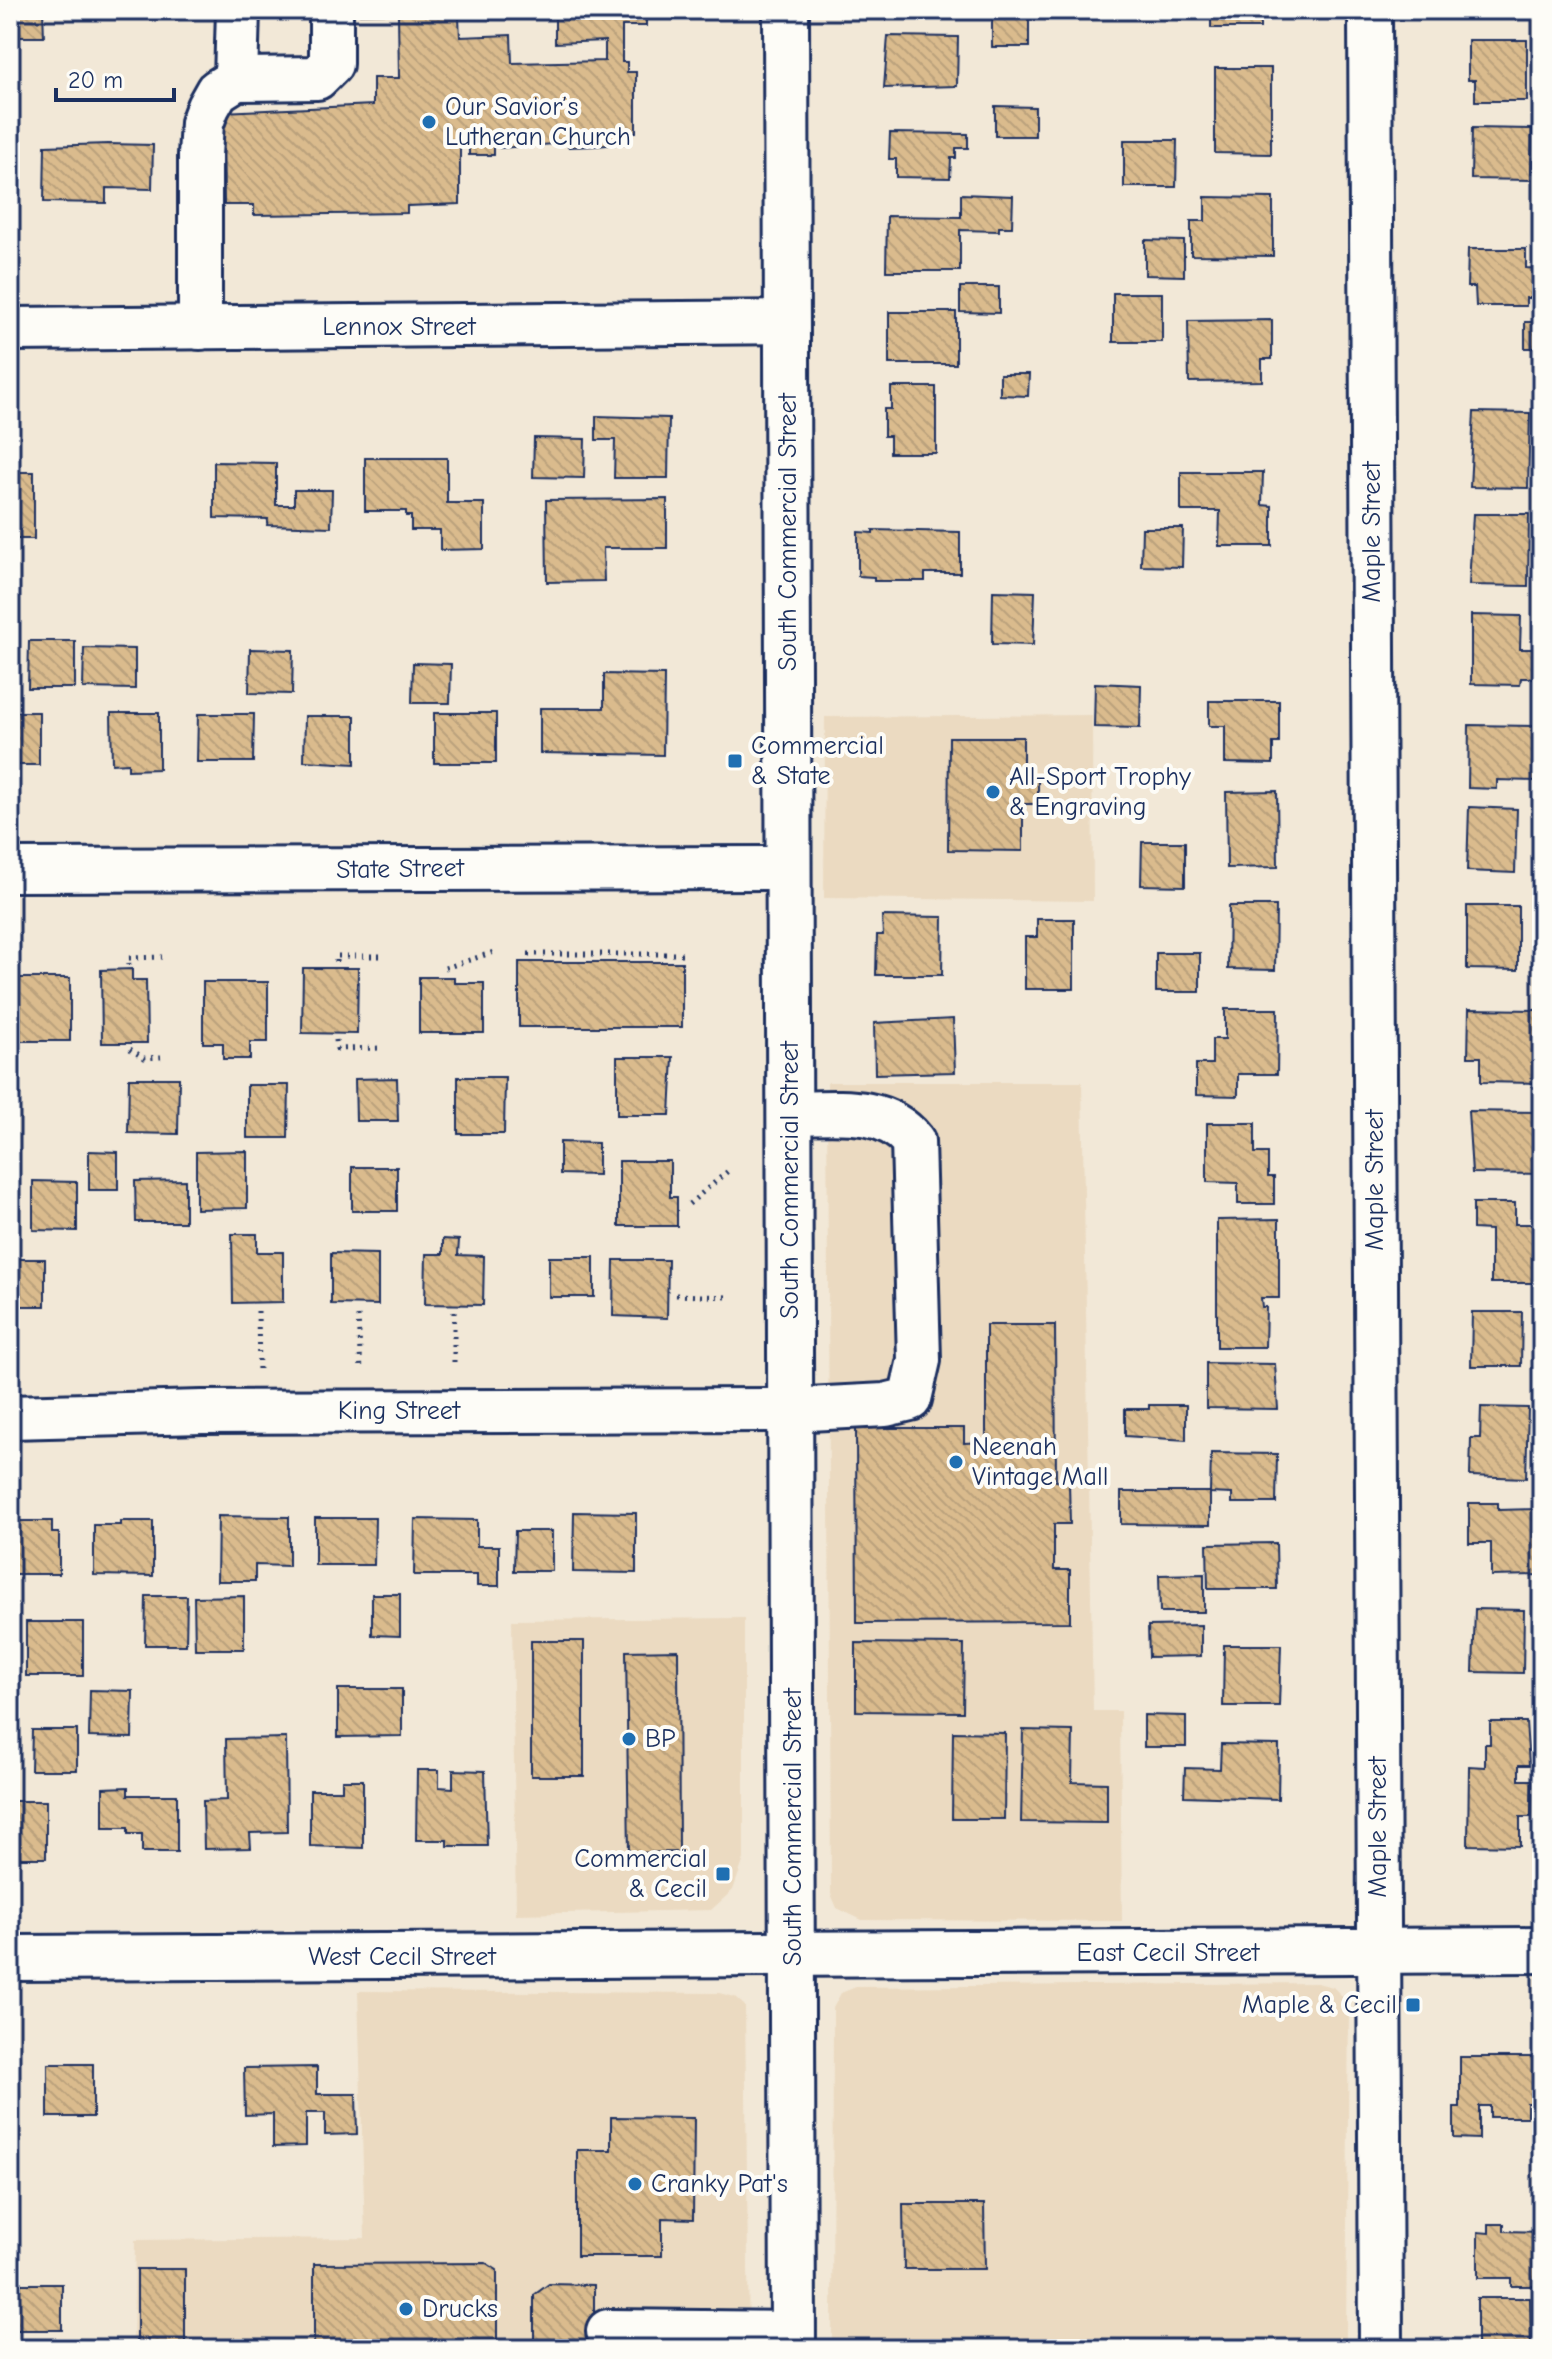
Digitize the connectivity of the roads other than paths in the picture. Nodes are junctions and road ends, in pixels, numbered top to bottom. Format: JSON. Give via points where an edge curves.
{"nodes":[{"id":1,"x":238,"y":10,"type":"edge"},
{"id":2,"x":331,"y":10,"type":"edge"},
{"id":3,"x":786,"y":10,"type":"edge"},
{"id":4,"x":1370,"y":10,"type":"edge"},
{"id":5,"x":236,"y":79,"type":"junction"},
{"id":6,"x":787,"y":322,"type":"junction"},
{"id":7,"x":200,"y":328,"type":"junction"},
{"id":8,"x":10,"y":329,"type":"edge"},
{"id":9,"x":789,"y":868,"type":"junction"},
{"id":10,"x":10,"y":870,"type":"edge"},
{"id":11,"x":791,"y":1113,"type":"junction"},
{"id":12,"x":789,"y":1410,"type":"junction"},
{"id":13,"x":10,"y":1417,"type":"edge"},
{"id":14,"x":1542,"y":1950,"type":"edge"},
{"id":15,"x":1379,"y":1952,"type":"junction"},
{"id":16,"x":793,"y":1955,"type":"junction"},
{"id":17,"x":10,"y":1958,"type":"edge"},
{"id":18,"x":608,"y":2331,"type":"dead end"},
{"id":19,"x":793,"y":2341,"type":"edge"},
{"id":20,"x":1381,"y":2349,"type":"edge"}],
"edges":[{"from":1,"to":5,"type":"street"},
{"from":2,"to":5,"type":"street","via":[[331,64],[317,78]]},
{"from":3,"to":6,"type":"main road","name":"South Commercial Street"},
{"from":4,"to":15,"type":"street","name":"Maple Street"},
{"from":5,"to":7,"type":"street","via":[[217,91],[202,123]]},
{"from":6,"to":7,"type":"street","name":"Lennox Street"},
{"from":6,"to":9,"type":"main road","name":"South Commercial Street"},
{"from":7,"to":8,"type":"street","name":"Lennox Street"},
{"from":9,"to":10,"type":"street","name":"State Street"},
{"from":9,"to":11,"type":"main road","name":"South Commercial Street"},
{"from":11,"to":12,"type":"main road","name":"South Commercial Street"},
{"from":11,"to":12,"type":"street","name":"King Street","via":[[880,1116],[900,1124],[913,1141],[919,1360],[910,1399]]},
{"from":12,"to":13,"type":"street","name":"King Street"},
{"from":12,"to":16,"type":"main road","name":"South Commercial Street"},
{"from":14,"to":15,"type":"main road","name":"East Cecil Street"},
{"from":15,"to":16,"type":"main road","name":"East Cecil Street"},
{"from":15,"to":20,"type":"street","name":"Maple Street"},
{"from":16,"to":17,"type":"main road","name":"West Cecil Street"},
{"from":16,"to":19,"type":"main road","name":"South Commercial Street"},
{"from":18,"to":19,"type":"street"}]}
